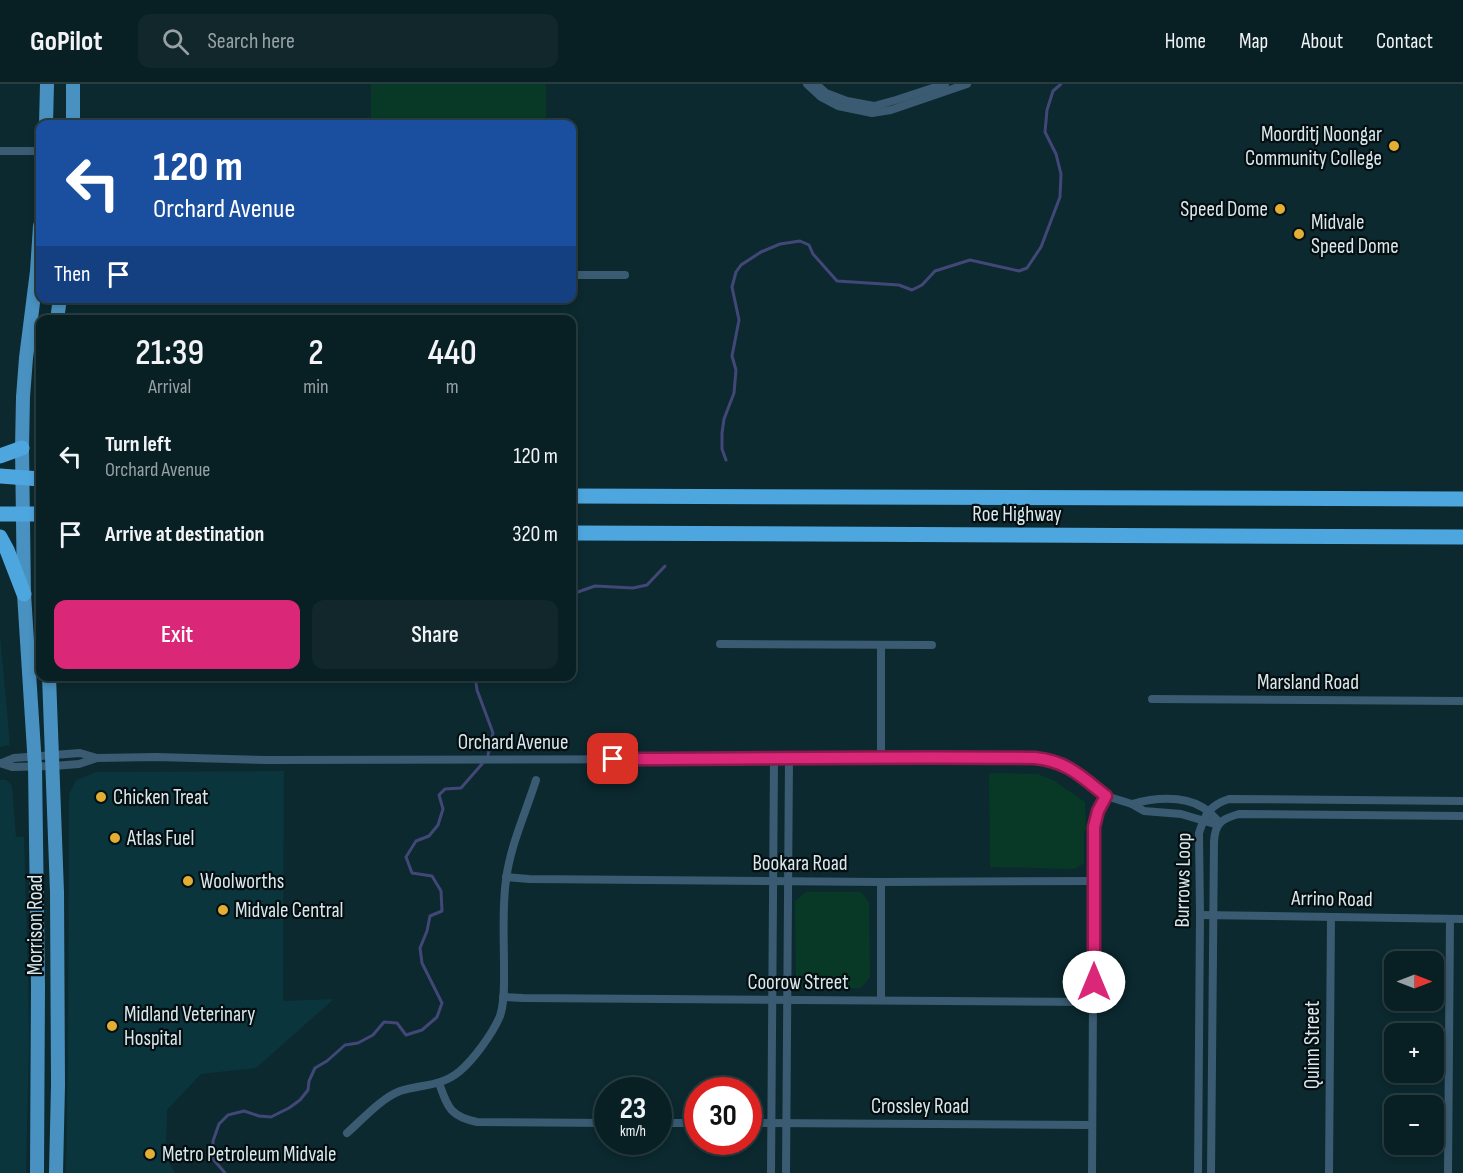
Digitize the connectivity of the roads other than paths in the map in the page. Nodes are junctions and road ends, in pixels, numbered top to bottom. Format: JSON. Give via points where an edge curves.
{"nodes":[{"id":1,"x":46,"y":84,"type":"edge"},
{"id":2,"x":73,"y":84,"type":"edge"},
{"id":3,"x":807,"y":84,"type":"edge"},
{"id":4,"x":816,"y":84,"type":"edge"},
{"id":5,"x":945,"y":84,"type":"edge"},
{"id":6,"x":967,"y":84,"type":"edge"},
{"id":7,"x":46,"y":120,"type":"edge"},
{"id":8,"x":73,"y":120,"type":"edge"},
{"id":9,"x":0,"y":151,"type":"edge"},
{"id":10,"x":36,"y":151,"type":"edge"},
{"id":11,"x":576,"y":275,"type":"edge"},
{"id":12,"x":625,"y":275,"type":"dead end"},
{"id":13,"x":36,"y":291,"type":"edge"},
{"id":14,"x":22,"y":448,"type":"junction"},
{"id":15,"x":0,"y":456,"type":"edge"},
{"id":16,"x":0,"y":476,"type":"edge"},
{"id":17,"x":22,"y":478,"type":"junction"},
{"id":18,"x":36,"y":479,"type":"edge"},
{"id":19,"x":576,"y":496,"type":"edge"},
{"id":20,"x":1463,"y":499,"type":"edge"},
{"id":21,"x":0,"y":514,"type":"edge"},
{"id":22,"x":22,"y":514,"type":"junction"},
{"id":23,"x":36,"y":514,"type":"edge"},
{"id":24,"x":576,"y":533,"type":"edge"},
{"id":25,"x":0,"y":537,"type":"edge"},
{"id":26,"x":1463,"y":537,"type":"edge"},
{"id":27,"x":24,"y":594,"type":"junction"},
{"id":28,"x":720,"y":644,"type":"dead end"},
{"id":29,"x":881,"y":645,"type":"junction"},
{"id":30,"x":932,"y":645,"type":"dead end"},
{"id":31,"x":49,"y":681,"type":"edge"},
{"id":32,"x":1152,"y":699,"type":"dead end"},
{"id":33,"x":1463,"y":701,"type":"edge"},
{"id":34,"x":881,"y":757,"type":"junction"},
{"id":35,"x":774,"y":759,"type":"junction"},
{"id":36,"x":789,"y":759,"type":"junction"},
{"id":37,"x":53,"y":760,"type":"junction"},
{"id":38,"x":35,"y":761,"type":"junction"},
{"id":39,"x":1,"y":763,"type":"edge"},
{"id":40,"x":536,"y":780,"type":"dead end"},
{"id":41,"x":1106,"y":796,"type":"junction"},
{"id":42,"x":1258,"y":799,"type":"junction"},
{"id":43,"x":1309,"y":800,"type":"junction"},
{"id":44,"x":1366,"y":800,"type":"junction"},
{"id":45,"x":1418,"y":801,"type":"junction"},
{"id":46,"x":1463,"y":801,"type":"edge"},
{"id":47,"x":1132,"y":804,"type":"junction"},
{"id":48,"x":1208,"y":811,"type":"junction"},
{"id":49,"x":1258,"y":815,"type":"junction"},
{"id":50,"x":1309,"y":815,"type":"junction"},
{"id":51,"x":1366,"y":816,"type":"junction"},
{"id":52,"x":1418,"y":816,"type":"junction"},
{"id":53,"x":1463,"y":816,"type":"edge"},
{"id":54,"x":1203,"y":822,"type":"junction"},
{"id":55,"x":1219,"y":824,"type":"junction"},
{"id":56,"x":506,"y":877,"type":"junction"},
{"id":57,"x":772,"y":881,"type":"junction"},
{"id":58,"x":787,"y":881,"type":"junction"},
{"id":59,"x":1094,"y":881,"type":"junction"},
{"id":60,"x":881,"y":882,"type":"junction"},
{"id":61,"x":1200,"y":915,"type":"junction"},
{"id":62,"x":1214,"y":915,"type":"junction"},
{"id":63,"x":1331,"y":917,"type":"junction"},
{"id":64,"x":1450,"y":919,"type":"junction"},
{"id":65,"x":1463,"y":919,"type":"edge"},
{"id":66,"x":772,"y":942,"type":"junction"},
{"id":67,"x":787,"y":942,"type":"junction"},
{"id":68,"x":1213,"y":977,"type":"junction"},
{"id":69,"x":1199,"y":978,"type":"junction"},
{"id":70,"x":503,"y":997,"type":"junction"},
{"id":71,"x":772,"y":1000,"type":"junction"},
{"id":72,"x":787,"y":1000,"type":"junction"},
{"id":73,"x":880,"y":1000,"type":"junction"},
{"id":74,"x":1094,"y":1002,"type":"junction"},
{"id":75,"x":1198,"y":1032,"type":"junction"},
{"id":76,"x":1213,"y":1032,"type":"junction"},
{"id":77,"x":787,"y":1063,"type":"junction"},
{"id":78,"x":771,"y":1064,"type":"junction"},
{"id":79,"x":439,"y":1083,"type":"junction"},
{"id":80,"x":1197,"y":1087,"type":"junction"},
{"id":81,"x":1213,"y":1087,"type":"junction"},
{"id":82,"x":594,"y":1123,"type":"edge"},
{"id":83,"x":762,"y":1123,"type":"edge"},
{"id":84,"x":771,"y":1123,"type":"junction"},
{"id":85,"x":786,"y":1124,"type":"junction"},
{"id":86,"x":1092,"y":1125,"type":"junction"},
{"id":87,"x":347,"y":1133,"type":"dead end"},
{"id":88,"x":1198,"y":1142,"type":"junction"},
{"id":89,"x":1212,"y":1142,"type":"junction"},
{"id":90,"x":37,"y":1173,"type":"edge"},
{"id":91,"x":56,"y":1173,"type":"edge"},
{"id":92,"x":771,"y":1173,"type":"edge"},
{"id":93,"x":786,"y":1173,"type":"edge"},
{"id":94,"x":1092,"y":1173,"type":"edge"},
{"id":95,"x":1198,"y":1173,"type":"edge"},
{"id":96,"x":1212,"y":1173,"type":"edge"},
{"id":97,"x":1329,"y":1173,"type":"edge"},
{"id":98,"x":1448,"y":1173,"type":"edge"}],
"edges":[{"from":1,"to":7,"type":"main road"},
{"from":2,"to":8,"type":"main road"},
{"from":3,"to":6,"type":"street","via":[[838,105],[872,113]]},
{"from":4,"to":5,"type":"street","via":[[826,93],[847,101],[874,105]]},
{"from":9,"to":10,"type":"street"},
{"from":11,"to":12,"type":"street"},
{"from":13,"to":14,"type":"main road","name":"Morrison Road","via":[[26,358]]},
{"from":14,"to":15,"type":"highway"},
{"from":14,"to":17,"type":"main road","name":"Morrison Road"},
{"from":16,"to":17,"type":"highway"},
{"from":17,"to":18,"type":"highway"},
{"from":17,"to":22,"type":"main road","name":"Morrison Road"},
{"from":19,"to":20,"type":"highway","name":"Roe Highway"},
{"from":21,"to":22,"type":"highway"},
{"from":22,"to":23,"type":"highway"},
{"from":22,"to":27,"type":"main road","name":"Morrison Road"},
{"from":24,"to":26,"type":"highway","name":"Roe Highway"},
{"from":25,"to":27,"type":"highway"},
{"from":27,"to":38,"type":"main road","name":"Morrison Road"},
{"from":28,"to":29,"type":"street"},
{"from":29,"to":30,"type":"street"},
{"from":29,"to":34,"type":"street"},
{"from":31,"to":37,"type":"main road","name":"Morrison Road"},
{"from":32,"to":33,"type":"street","name":"Marsland Road"},
{"from":34,"to":36,"type":"street","name":"Orchard Avenue"},
{"from":34,"to":41,"type":"street","name":"Orchard Avenue","via":[[1046,759],[1069,767]]},
{"from":35,"to":36,"type":"street","name":"Orchard Avenue"},
{"from":35,"to":37,"type":"street","name":"Orchard Avenue","via":[[267,760],[97,758],[80,753]]},
{"from":35,"to":57,"type":"street"},
{"from":36,"to":58,"type":"street"},
{"from":37,"to":38,"type":"street","name":"Orchard Avenue"},
{"from":37,"to":91,"type":"main road","name":"Morrison Road","via":[[57,892]]},
{"from":38,"to":39,"type":"street","name":"Orchard Avenue","via":[[12,767]]},
{"from":38,"to":90,"type":"main road","name":"Morrison Road"},
{"from":40,"to":56,"type":"street"},
{"from":41,"to":47,"type":"street","name":"Orchard Avenue"},
{"from":41,"to":59,"type":"street","via":[[1094,827]]},
{"from":42,"to":43,"type":"street","name":"Burrows Loop"},
{"from":42,"to":48,"type":"street","name":"Burrows Loop","via":[[1229,799]]},
{"from":42,"to":49,"type":"street"},
{"from":43,"to":44,"type":"street","name":"Burrows Loop"},
{"from":43,"to":50,"type":"street"},
{"from":44,"to":45,"type":"street","name":"Burrows Loop"},
{"from":44,"to":51,"type":"street"},
{"from":45,"to":46,"type":"street","name":"Burrows Loop"},
{"from":45,"to":52,"type":"street"},
{"from":47,"to":48,"type":"street","name":"Orchard Avenue","via":[[1148,799],[1182,800]]},
{"from":47,"to":54,"type":"street","name":"Orchard Avenue","via":[[1149,813],[1181,814]]},
{"from":48,"to":54,"type":"street","name":"Burrows Loop"},
{"from":48,"to":55,"type":"street","name":"Orchard Avenue"},
{"from":49,"to":50,"type":"street","name":"Burrows Loop"},
{"from":49,"to":55,"type":"street","name":"Burrows Loop","via":[[1239,814]]},
{"from":50,"to":51,"type":"street","name":"Burrows Loop"},
{"from":51,"to":52,"type":"street","name":"Burrows Loop"},
{"from":52,"to":53,"type":"street","name":"Burrows Loop"},
{"from":54,"to":55,"type":"street","name":"Orchard Avenue"},
{"from":54,"to":61,"type":"street","name":"Burrows Loop","via":[[1199,833]]},
{"from":55,"to":62,"type":"street","name":"Burrows Loop","via":[[1215,832]]},
{"from":56,"to":57,"type":"street","name":"Bookara Road"},
{"from":56,"to":70,"type":"street"},
{"from":57,"to":58,"type":"street","name":"Bookara Road"},
{"from":57,"to":66,"type":"street"},
{"from":58,"to":60,"type":"street","name":"Bookara Road"},
{"from":58,"to":67,"type":"street"},
{"from":59,"to":60,"type":"street","name":"Bookara Road"},
{"from":59,"to":74,"type":"street"},
{"from":60,"to":73,"type":"street"},
{"from":61,"to":62,"type":"street","name":"Arrino Road"},
{"from":61,"to":69,"type":"street","name":"Burrows Loop"},
{"from":62,"to":63,"type":"street","name":"Arrino Road"},
{"from":62,"to":68,"type":"street","name":"Burrows Loop"},
{"from":63,"to":64,"type":"street","name":"Arrino Road"},
{"from":63,"to":97,"type":"street","name":"Quinn Street"},
{"from":64,"to":65,"type":"street","name":"Arrino Road"},
{"from":64,"to":98,"type":"street"},
{"from":66,"to":67,"type":"street"},
{"from":66,"to":71,"type":"street"},
{"from":67,"to":72,"type":"street"},
{"from":68,"to":69,"type":"street"},
{"from":68,"to":76,"type":"street","name":"Burrows Loop"},
{"from":69,"to":75,"type":"street","name":"Burrows Loop"},
{"from":70,"to":71,"type":"street","name":"Coorow Street"},
{"from":70,"to":79,"type":"street","via":[[500,1015],[487,1038],[468,1063]]},
{"from":71,"to":72,"type":"street","name":"Coorow Street"},
{"from":71,"to":78,"type":"street"},
{"from":72,"to":73,"type":"street","name":"Coorow Street"},
{"from":72,"to":77,"type":"street"},
{"from":73,"to":74,"type":"street","name":"Coorow Street"},
{"from":74,"to":86,"type":"street"},
{"from":75,"to":76,"type":"street"},
{"from":75,"to":80,"type":"street","name":"Burrows Loop"},
{"from":76,"to":81,"type":"street","name":"Burrows Loop"},
{"from":77,"to":78,"type":"street"},
{"from":77,"to":85,"type":"street"},
{"from":78,"to":84,"type":"street"},
{"from":79,"to":82,"type":"street","via":[[453,1113],[464,1119]]},
{"from":79,"to":87,"type":"street","via":[[398,1092]]},
{"from":80,"to":81,"type":"street"},
{"from":80,"to":88,"type":"street","name":"Burrows Loop"},
{"from":81,"to":89,"type":"street","name":"Burrows Loop"},
{"from":83,"to":84,"type":"street","name":"Crossley Road"},
{"from":84,"to":85,"type":"street","name":"Crossley Road"},
{"from":84,"to":92,"type":"street"},
{"from":85,"to":86,"type":"street","name":"Crossley Road"},
{"from":85,"to":93,"type":"street"},
{"from":86,"to":94,"type":"street"},
{"from":88,"to":89,"type":"street"},
{"from":88,"to":95,"type":"street","name":"Burrows Loop"},
{"from":89,"to":96,"type":"street","name":"Burrows Loop"}]}
